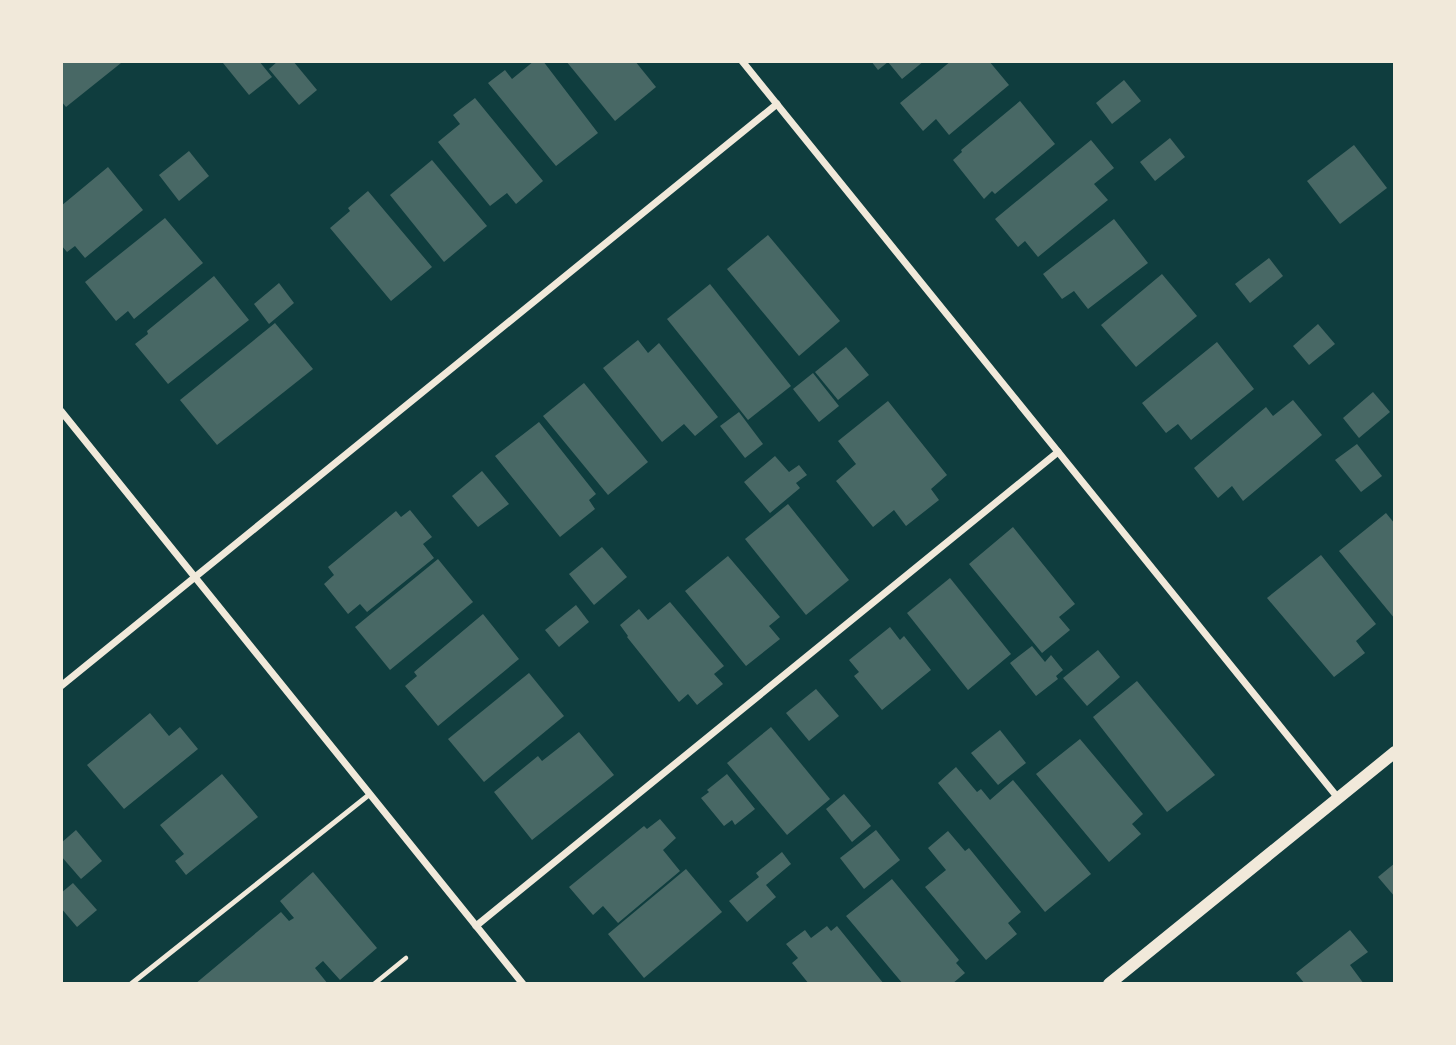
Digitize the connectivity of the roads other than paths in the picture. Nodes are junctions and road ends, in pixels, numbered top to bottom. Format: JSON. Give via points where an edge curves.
{"nodes":[{"id":1,"x":742,"y":61,"type":"edge"},
{"id":2,"x":777,"y":104,"type":"junction"},
{"id":3,"x":61,"y":411,"type":"edge"},
{"id":4,"x":1058,"y":452,"type":"junction"},
{"id":5,"x":195,"y":578,"type":"junction"},
{"id":6,"x":61,"y":686,"type":"edge"},
{"id":7,"x":1395,"y":752,"type":"edge"},
{"id":8,"x":370,"y":794,"type":"junction"},
{"id":9,"x":1338,"y":798,"type":"junction"},
{"id":10,"x":476,"y":926,"type":"junction"},
{"id":11,"x":131,"y":984,"type":"edge"},
{"id":12,"x":523,"y":984,"type":"edge"},
{"id":13,"x":1108,"y":984,"type":"edge"}],
"edges":[{"from":1,"to":2,"type":"street"},
{"from":2,"to":4,"type":"street"},
{"from":2,"to":5,"type":"street"},
{"from":3,"to":5,"type":"street"},
{"from":4,"to":9,"type":"street"},
{"from":4,"to":10,"type":"street"},
{"from":5,"to":6,"type":"street"},
{"from":5,"to":8,"type":"street"},
{"from":7,"to":9,"type":"street"},
{"from":8,"to":10,"type":"street"},
{"from":8,"to":11,"type":"lane"},
{"from":9,"to":13,"type":"street"},
{"from":10,"to":12,"type":"street"}]}
